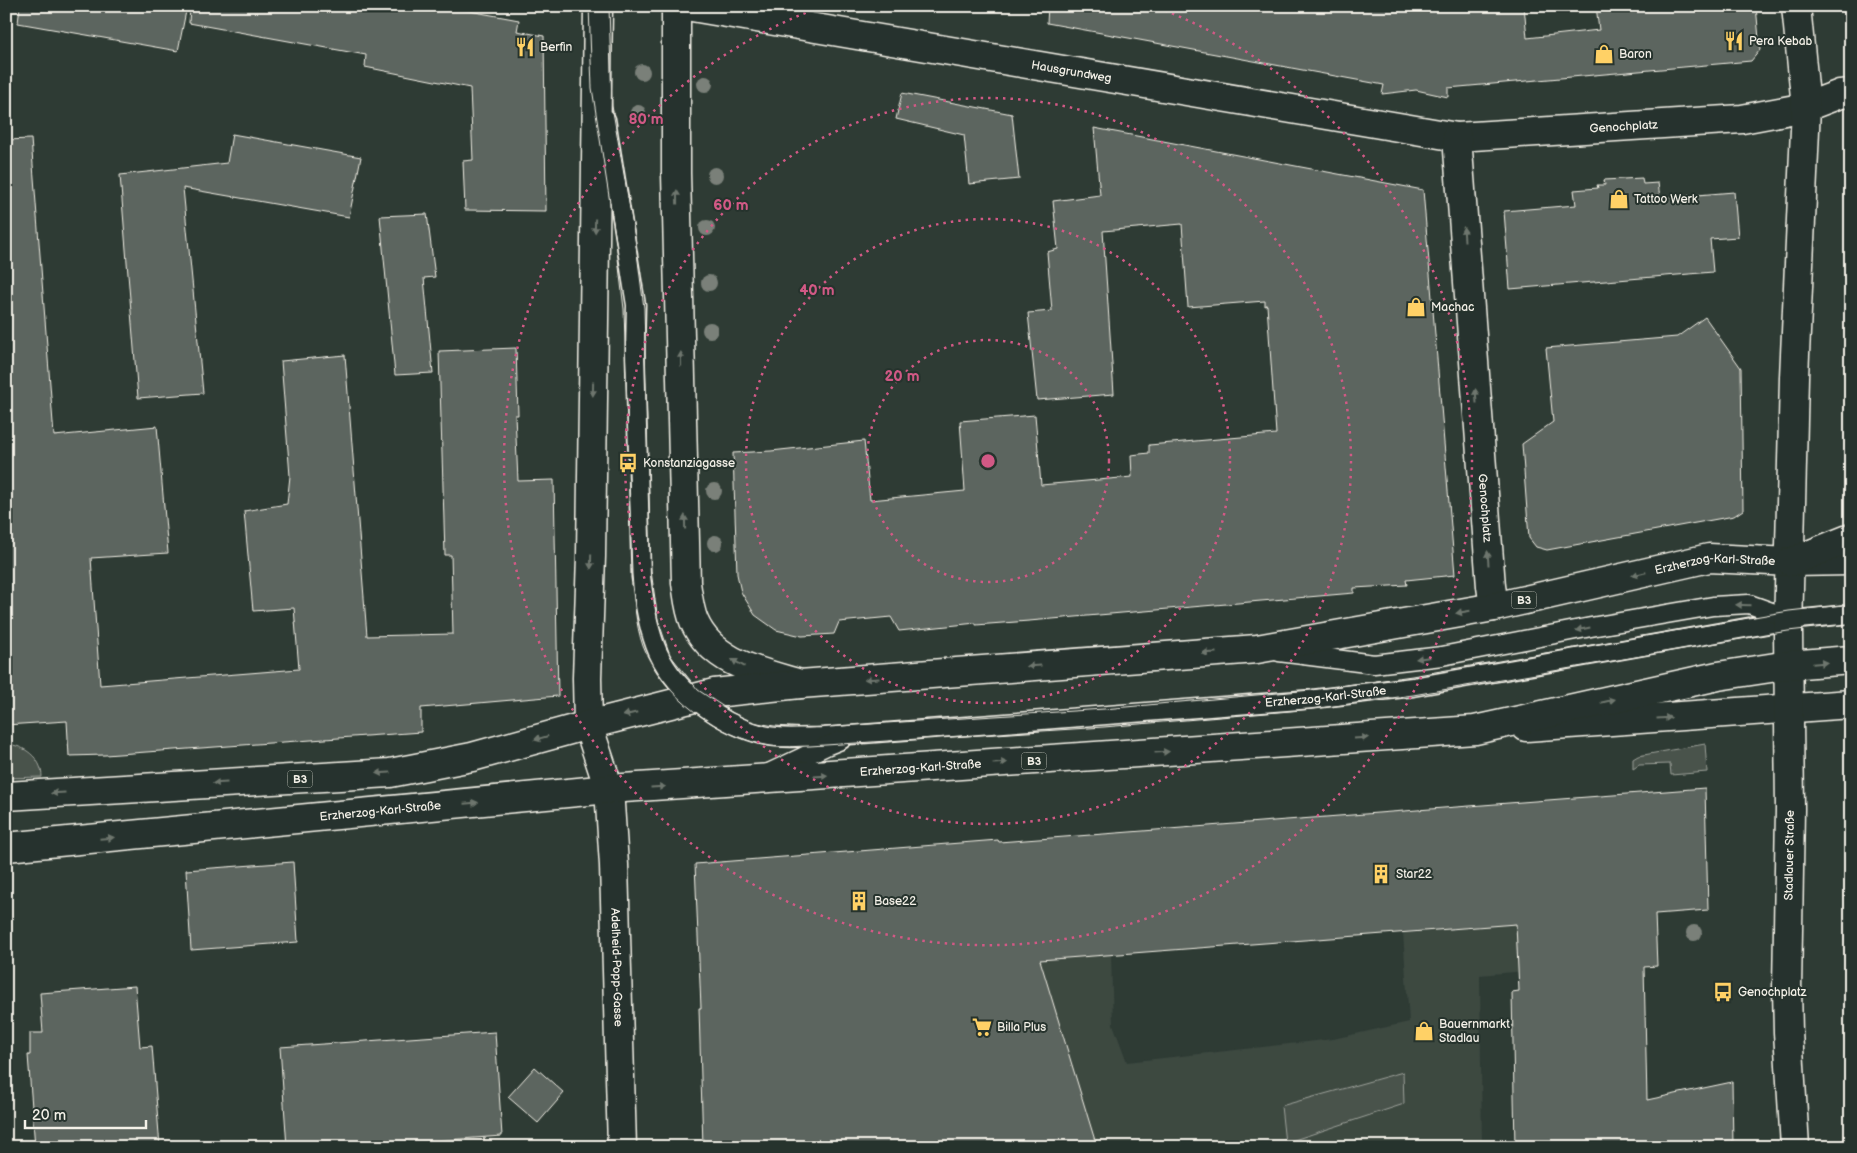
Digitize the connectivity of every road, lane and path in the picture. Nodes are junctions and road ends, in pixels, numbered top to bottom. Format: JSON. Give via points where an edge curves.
{"nodes":[{"id":1,"x":676,"y":6,"type":"edge"},
{"id":2,"x":686,"y":6,"type":"edge"},
{"id":3,"x":1796,"y":6,"type":"edge"},
{"id":4,"x":598,"y":16,"type":"edge"},
{"id":5,"x":1851,"y":93,"type":"edge"},
{"id":6,"x":1806,"y":107,"type":"junction"},
{"id":7,"x":1457,"y":137,"type":"junction"},
{"id":8,"x":1851,"y":538,"type":"edge"},
{"id":9,"x":1851,"y":561,"type":"edge"},
{"id":10,"x":1791,"y":562,"type":"junction"},
{"id":11,"x":1494,"y":607,"type":"junction"},
{"id":12,"x":1851,"y":614,"type":"edge"},
{"id":13,"x":1789,"y":620,"type":"junction"},
{"id":14,"x":1257,"y":649,"type":"junction"},
{"id":15,"x":1851,"y":660,"type":"edge"},
{"id":16,"x":1789,"y":665,"type":"junction"},
{"id":17,"x":800,"y":684,"type":"junction"},
{"id":18,"x":693,"y":698,"type":"junction"},
{"id":19,"x":1851,"y":704,"type":"edge"},
{"id":20,"x":1789,"y":709,"type":"junction"},
{"id":21,"x":588,"y":725,"type":"junction"},
{"id":22,"x":1475,"y":730,"type":"junction"},
{"id":23,"x":858,"y":734,"type":"junction"},
{"id":24,"x":754,"y":780,"type":"junction"},
{"id":25,"x":609,"y":789,"type":"junction"},
{"id":26,"x":6,"y":796,"type":"edge"},
{"id":27,"x":6,"y":847,"type":"edge"},
{"id":28,"x":622,"y":1147,"type":"edge"},
{"id":29,"x":1795,"y":1147,"type":"edge"}],
"edges":[{"from":17,"to":1,"type":"main road","one_way":true,"via":[[748,669],[712,649],[694,620],[686,583],[676,173]]},
{"from":2,"to":7,"type":"main road","name":"Hausgrundweg"},
{"from":3,"to":6,"type":"main road"},
{"from":4,"to":18,"type":"lane","via":[[604,108],[636,305],[641,568],[645,606],[655,647],[670,673]]},
{"from":4,"to":21,"type":"main road","one_way":true},
{"from":5,"to":6,"type":"main road","name":"Genochplatz"},
{"from":6,"to":7,"type":"main road","name":"Genochplatz","via":[[1742,119]]},
{"from":6,"to":10,"type":"main road","via":[[1794,377]]},
{"from":11,"to":7,"type":"main road","name":"Genochplatz","one_way":true},
{"from":8,"to":10,"type":"main road"},
{"from":9,"to":10,"type":"main road","name":"Erzherzog-Karl-Straße","number":"B3"},
{"from":10,"to":11,"type":"main road","name":"Erzherzog-Karl-Straße","number":"B3","one_way":true,"via":[[1709,558]]},
{"from":10,"to":13,"type":"main road","name":"Stadlauer Straße"},
{"from":11,"to":14,"type":"main road","name":"Erzherzog-Karl-Straße","number":"B3","one_way":true},
{"from":12,"to":13,"type":"lane","name":"Erzherzog-Karl-Straße"},
{"from":13,"to":14,"type":"lane","name":"Erzherzog-Karl-Straße","one_way":true,"via":[[1749,604],[1713,606],[1442,656],[1374,664]]},
{"from":13,"to":16,"type":"main road","name":"Stadlauer Straße"},
{"from":13,"to":23,"type":"lane","name":"Erzherzog-Karl-Straße","via":[[1413,687],[1313,700]]},
{"from":14,"to":17,"type":"main road","name":"Erzherzog-Karl-Straße","number":"B3","one_way":true},
{"from":16,"to":15,"type":"main road","name":"Erzherzog-Karl-Straße","number":"B3","one_way":true},
{"from":16,"to":20,"type":"main road","name":"Stadlauer Straße"},
{"from":22,"to":16,"type":"main road","name":"Erzherzog-Karl-Straße","number":"B3","one_way":true,"via":[[1718,676]]},
{"from":17,"to":18,"type":"main road","name":"Erzherzog-Karl-Straße","number":"B3"},
{"from":18,"to":21,"type":"main road","name":"Erzherzog-Karl-Straße","number":"B3","one_way":true},
{"from":18,"to":23,"type":"lane","name":"Erzherzog-Karl-Straße","via":[[733,725],[760,734],[786,738]]},
{"from":19,"to":20,"type":"main road","name":"Erzherzog-Karl-Straße"},
{"from":22,"to":20,"type":"main road","name":"Erzherzog-Karl-Straße","one_way":true},
{"from":20,"to":29,"type":"main road","name":"Stadlauer Straße","via":[[1788,1015]]},
{"from":21,"to":25,"type":"main road"},
{"from":21,"to":26,"type":"main road","name":"Erzherzog-Karl-Straße","number":"B3","one_way":true,"via":[[472,758],[390,773]]},
{"from":24,"to":22,"type":"main road","name":"Erzherzog-Karl-Straße","number":"B3","one_way":true},
{"from":23,"to":24,"type":"lane","name":"Erzherzog-Karl-Straße"},
{"from":25,"to":24,"type":"main road","name":"Erzherzog-Karl-Straße","number":"B3","one_way":true},
{"from":27,"to":25,"type":"main road","name":"Erzherzog-Karl-Straße","number":"B3","one_way":true},
{"from":25,"to":28,"type":"main road","name":"Adelheid-Popp-Gasse"}]}
